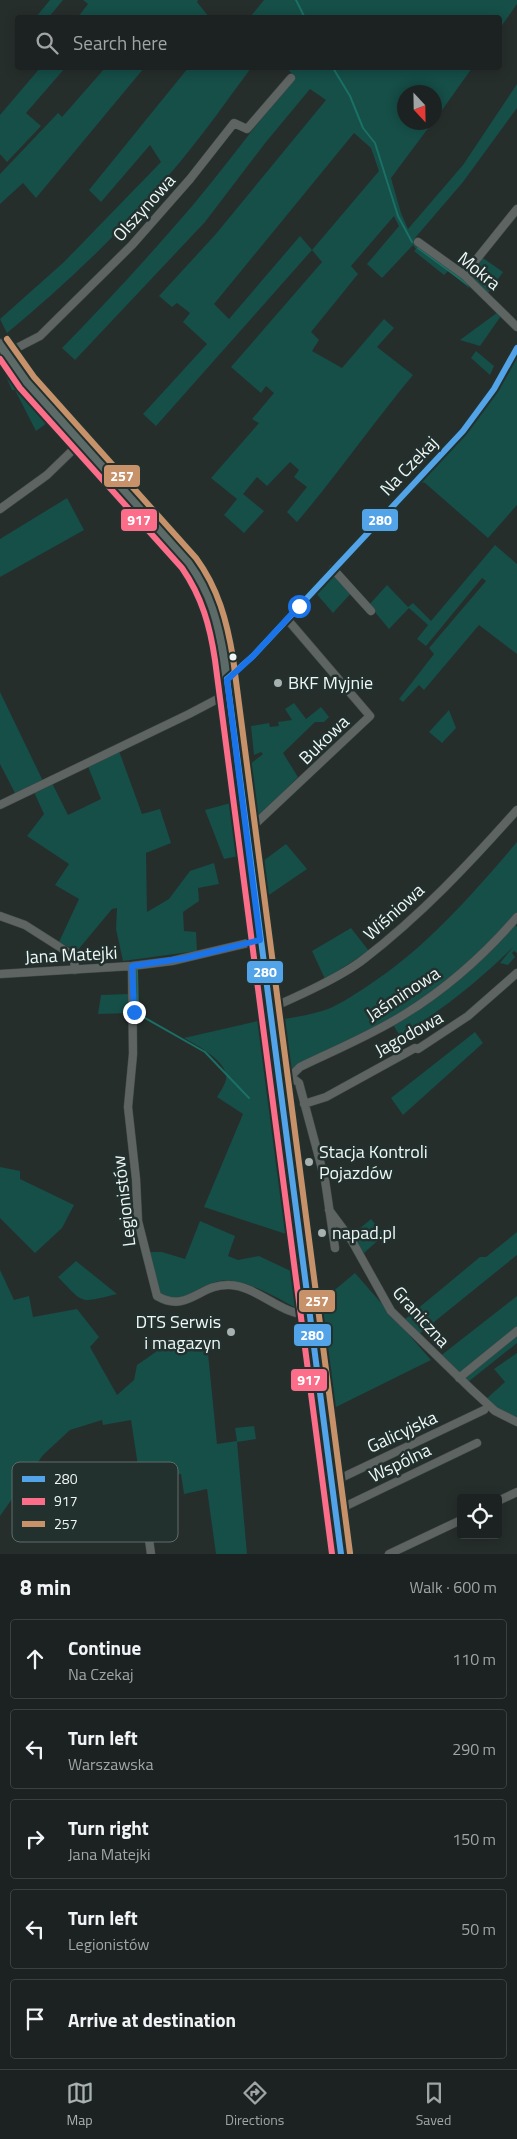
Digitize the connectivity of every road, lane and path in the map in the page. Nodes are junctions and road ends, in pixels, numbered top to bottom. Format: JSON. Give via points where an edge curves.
{"nodes":[{"id":1,"x":291,"y":78,"type":"dead end"},
{"id":2,"x":517,"y":209,"type":"edge"},
{"id":3,"x":418,"y":242,"type":"dead end"},
{"id":4,"x":464,"y":275,"type":"junction"},
{"id":5,"x":517,"y":327,"type":"edge"},
{"id":6,"x":0,"y":344,"type":"edge"},
{"id":7,"x":517,"y":348,"type":"edge"},
{"id":8,"x":5,"y":354,"type":"junction"},
{"id":9,"x":80,"y":443,"type":"junction"},
{"id":10,"x":0,"y":509,"type":"edge"},
{"id":11,"x":333,"y":569,"type":"junction"},
{"id":12,"x":371,"y":612,"type":"dead end"},
{"id":13,"x":287,"y":619,"type":"junction"},
{"id":14,"x":227,"y":680,"type":"junction"},
{"id":15,"x":229,"y":693,"type":"junction"},
{"id":16,"x":0,"y":805,"type":"edge"},
{"id":17,"x":517,"y":810,"type":"edge"},
{"id":18,"x":246,"y":828,"type":"junction"},
{"id":19,"x":0,"y":916,"type":"edge"},
{"id":20,"x":517,"y":916,"type":"edge"},
{"id":21,"x":260,"y":940,"type":"junction"},
{"id":22,"x":132,"y":966,"type":"junction"},
{"id":23,"x":75,"y":970,"type":"junction"},
{"id":24,"x":517,"y":973,"type":"edge"},
{"id":25,"x":0,"y":974,"type":"edge"},
{"id":26,"x":269,"y":1009,"type":"junction"},
{"id":27,"x":291,"y":1076,"type":"junction"},
{"id":28,"x":278,"y":1078,"type":"junction"},
{"id":29,"x":304,"y":1104,"type":"junction"},
{"id":30,"x":329,"y":1210,"type":"junction"},
{"id":31,"x":335,"y":1248,"type":"dead end"},
{"id":32,"x":309,"y":1314,"type":"junction"},
{"id":33,"x":517,"y":1330,"type":"edge"},
{"id":34,"x":459,"y":1378,"type":"junction"},
{"id":35,"x":484,"y":1410,"type":"dead end"},
{"id":36,"x":517,"y":1422,"type":"edge"},
{"id":37,"x":477,"y":1443,"type":"dead end"},
{"id":38,"x":331,"y":1480,"type":"junction"},
{"id":39,"x":517,"y":1492,"type":"edge"},
{"id":40,"x":502,"y":1499,"type":"edge"},
{"id":41,"x":335,"y":1508,"type":"junction"},
{"id":42,"x":457,"y":1522,"type":"edge"},
{"id":43,"x":341,"y":1554,"type":"edge"},
{"id":44,"x":389,"y":1554,"type":"edge"}],
"edges":[{"from":1,"to":8,"type":"street","name":"Olszynowa","via":[[247,129],[234,123],[132,245],[55,323],[40,336]]},
{"from":2,"to":4,"type":"street"},
{"from":3,"to":4,"type":"street","name":"Mokra"},
{"from":4,"to":5,"type":"street","name":"Mokra"},
{"from":6,"to":8,"type":"main road"},
{"from":7,"to":11,"type":"street","name":"Na Czekaj","via":[[494,389],[463,431]]},
{"from":8,"to":9,"type":"main road"},
{"from":9,"to":10,"type":"street","via":[[47,475]]},
{"from":9,"to":14,"type":"main road","via":[[200,577],[217,615]]},
{"from":11,"to":12,"type":"street"},
{"from":11,"to":13,"type":"street","name":"Na Czekaj"},
{"from":13,"to":14,"type":"street","name":"Na Czekaj"},
{"from":13,"to":18,"type":"street","name":"Bukowa","via":[[370,716],[254,826]]},
{"from":14,"to":15,"type":"main road"},
{"from":15,"to":16,"type":"street"},
{"from":15,"to":18,"type":"main road"},
{"from":17,"to":26,"type":"street","name":"Wiśniowa","via":[[426,905],[362,960]]},
{"from":18,"to":21,"type":"main road"},
{"from":19,"to":23,"type":"street","via":[[25,925],[69,952],[74,958]]},
{"from":20,"to":27,"type":"street","name":"Jaśminowa","via":[[472,962],[416,1007],[300,1067]]},
{"from":21,"to":22,"type":"street","name":"Jana Matejki","via":[[186,958]]},
{"from":21,"to":26,"type":"main road"},
{"from":22,"to":23,"type":"street","name":"Jana Matejki"},
{"from":22,"to":32,"type":"street","name":"Legionistów","via":[[133,1054],[128,1107],[138,1221],[157,1296],[179,1302],[215,1286],[234,1285],[295,1313]]},
{"from":23,"to":25,"type":"street","name":"Jana Matejki"},
{"from":24,"to":29,"type":"street","name":"Jagodowa","via":[[468,1016],[418,1049],[326,1097]]},
{"from":26,"to":28,"type":"main road"},
{"from":27,"to":28,"type":"street"},
{"from":27,"to":29,"type":"street","name":"Graniczna","via":[[299,1083]]},
{"from":28,"to":32,"type":"main road"},
{"from":29,"to":30,"type":"street","name":"Graniczna","via":[[325,1180]]},
{"from":30,"to":31,"type":"street","name":"Graniczna"},
{"from":30,"to":34,"type":"street","name":"Graniczna","via":[[352,1241],[391,1311]]},
{"from":32,"to":38,"type":"main road"},
{"from":33,"to":34,"type":"street"},
{"from":34,"to":36,"type":"street","name":"Graniczna","via":[[495,1411]]},
{"from":35,"to":38,"type":"street","name":"Galicyjska"},
{"from":37,"to":41,"type":"street","name":"Wspólna","via":[[348,1505]]},
{"from":38,"to":41,"type":"main road"},
{"from":39,"to":40,"type":"street"},
{"from":41,"to":43,"type":"main road"},
{"from":42,"to":44,"type":"street"}]}
